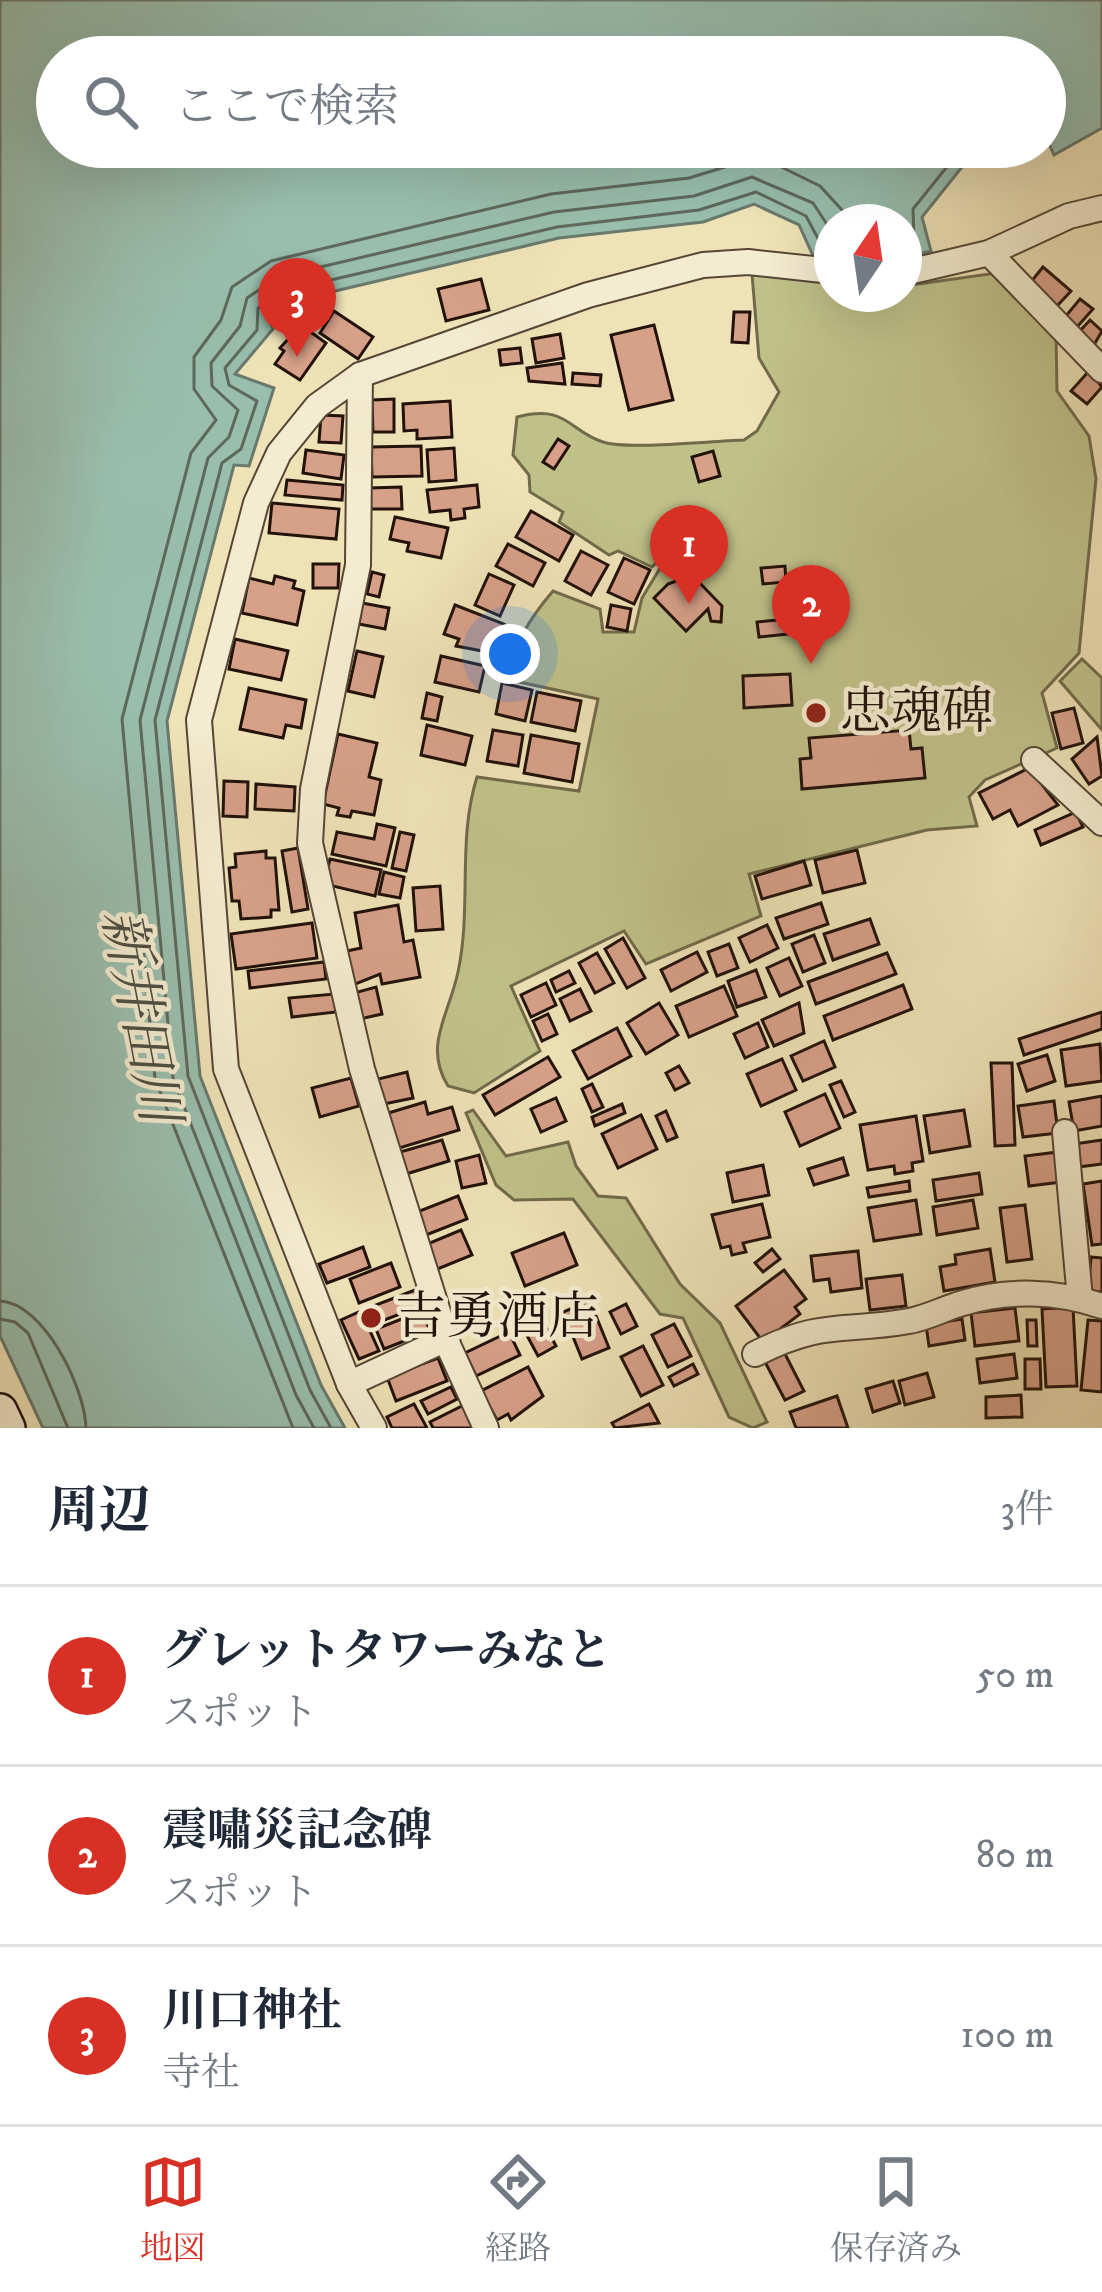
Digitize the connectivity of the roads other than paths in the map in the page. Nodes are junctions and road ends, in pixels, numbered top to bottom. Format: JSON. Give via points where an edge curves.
{"nodes":[{"id":1,"x":1102,"y":208,"type":"edge"},
{"id":2,"x":989,"y":254,"type":"junction"},
{"id":3,"x":814,"y":269,"type":"edge"},
{"id":4,"x":922,"y":269,"type":"edge"},
{"id":5,"x":1102,"y":370,"type":"edge"},
{"id":6,"x":360,"y":375,"type":"junction"},
{"id":7,"x":1034,"y":760,"type":"dead end"},
{"id":8,"x":1102,"y":823,"type":"edge"},
{"id":9,"x":1065,"y":1132,"type":"dead end"},
{"id":10,"x":1091,"y":1302,"type":"edge"},
{"id":11,"x":446,"y":1339,"type":"junction"},
{"id":12,"x":754,"y":1354,"type":"dead end"},
{"id":13,"x":349,"y":1384,"type":"junction"},
{"id":14,"x":0,"y":1412,"type":"edge"},
{"id":15,"x":8,"y":1428,"type":"edge"},
{"id":16,"x":374,"y":1428,"type":"edge"},
{"id":17,"x":486,"y":1428,"type":"edge"}],
"edges":[{"from":1,"to":2,"type":"street"},
{"from":2,"to":4,"type":"street"},
{"from":2,"to":5,"type":"street"},
{"from":3,"to":6,"type":"street","via":[[703,265],[588,295]]},
{"from":6,"to":11,"type":"street","via":[[358,565],[313,789],[310,843],[362,1069]]},
{"from":6,"to":13,"type":"street","via":[[317,406],[279,453],[256,503],[199,720],[226,1069]]},
{"from":7,"to":8,"type":"street"},
{"from":9,"to":10,"type":"street"},
{"from":10,"to":12,"type":"street","via":[[1028,1292],[969,1301],[910,1321],[796,1333]]},
{"from":11,"to":13,"type":"street"},
{"from":11,"to":17,"type":"street"},
{"from":13,"to":16,"type":"street"},
{"from":14,"to":15,"type":"street"}]}
